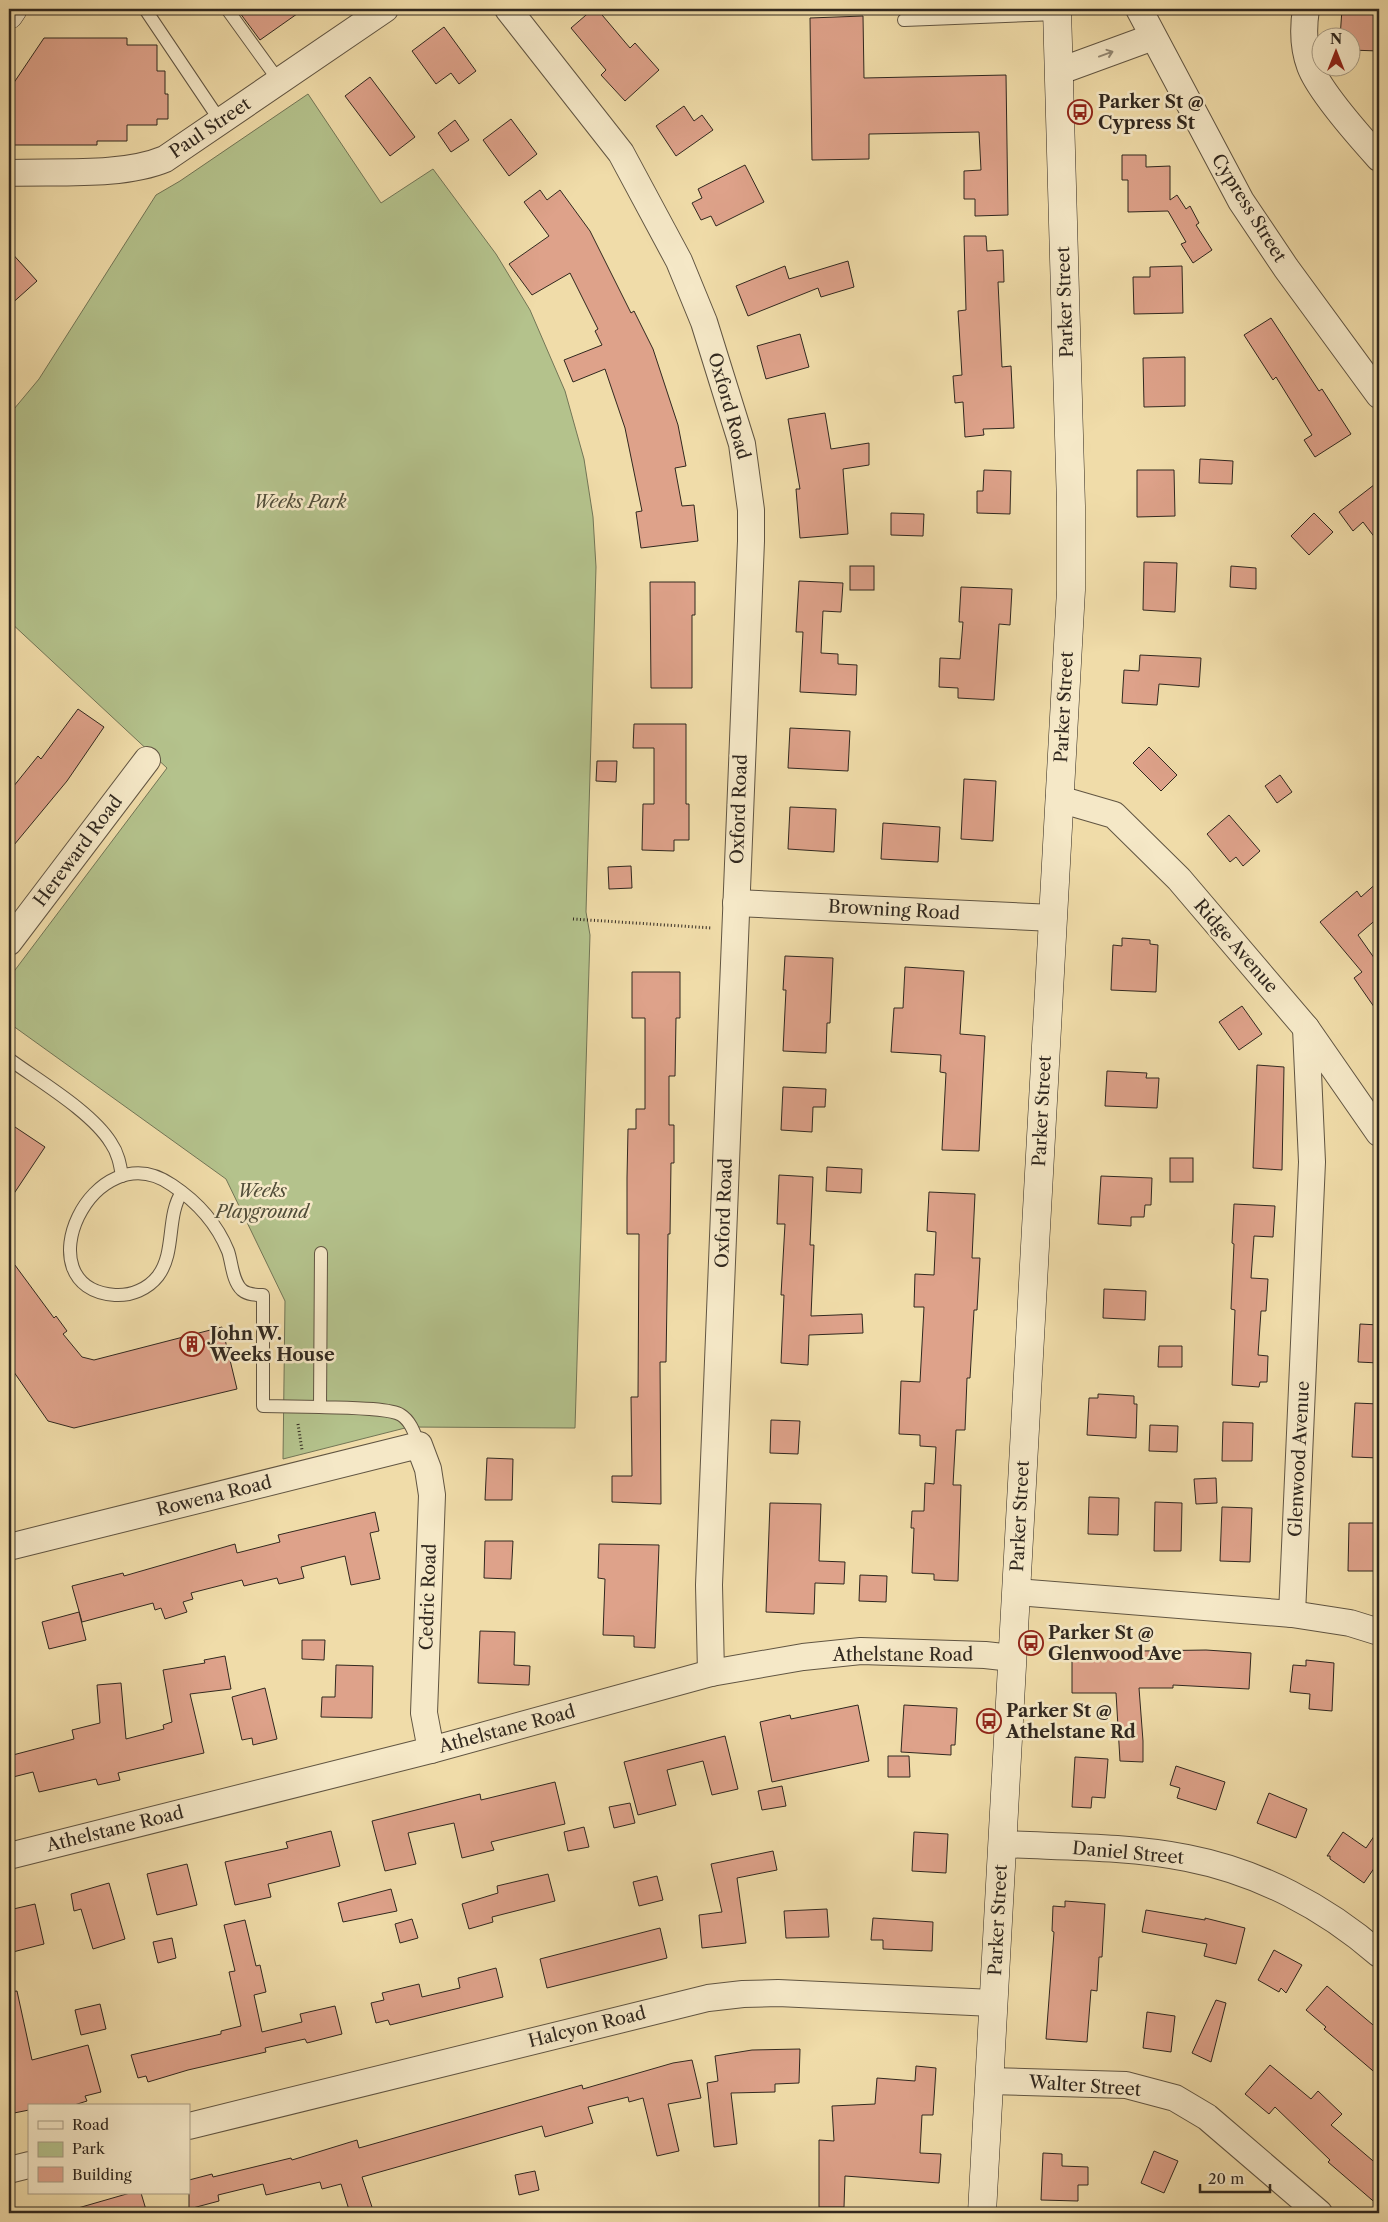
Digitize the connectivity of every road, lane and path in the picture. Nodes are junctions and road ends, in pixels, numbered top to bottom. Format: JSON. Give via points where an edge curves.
{"nodes":[{"id":1,"x":13,"y":9,"type":"edge"},
{"id":2,"x":145,"y":9,"type":"edge"},
{"id":3,"x":226,"y":9,"type":"edge"},
{"id":4,"x":385,"y":9,"type":"edge"},
{"id":5,"x":508,"y":9,"type":"edge"},
{"id":6,"x":1139,"y":9,"type":"edge"},
{"id":7,"x":1306,"y":9,"type":"edge"},
{"id":8,"x":1057,"y":11,"type":"edge"},
{"id":9,"x":9,"y":15,"type":"edge"},
{"id":10,"x":904,"y":20,"type":"dead end"},
{"id":11,"x":1153,"y":37,"type":"junction"},
{"id":12,"x":1060,"y":71,"type":"junction"},
{"id":13,"x":279,"y":81,"type":"junction"},
{"id":14,"x":221,"y":122,"type":"junction"},
{"id":15,"x":1379,"y":158,"type":"edge"},
{"id":16,"x":9,"y":173,"type":"edge"},
{"id":17,"x":1379,"y":395,"type":"edge"},
{"id":18,"x":147,"y":760,"type":"dead end"},
{"id":19,"x":1059,"y":799,"type":"junction"},
{"id":20,"x":736,"y":903,"type":"junction"},
{"id":21,"x":1053,"y":918,"type":"junction"},
{"id":22,"x":572,"y":919,"type":"dead end"},
{"id":23,"x":735,"y":929,"type":"junction"},
{"id":24,"x":9,"y":942,"type":"edge"},
{"id":25,"x":1306,"y":1028,"type":"junction"},
{"id":26,"x":9,"y":1059,"type":"edge"},
{"id":27,"x":1379,"y":1133,"type":"edge"},
{"id":28,"x":122,"y":1176,"type":"junction"},
{"id":29,"x":182,"y":1192,"type":"junction"},
{"id":30,"x":321,"y":1253,"type":"dead end"},
{"id":31,"x":296,"y":1406,"type":"junction"},
{"id":32,"x":320,"y":1407,"type":"junction"},
{"id":33,"x":419,"y":1445,"type":"junction"},
{"id":34,"x":303,"y":1454,"type":"dead end"},
{"id":35,"x":13,"y":1539,"type":"edge"},
{"id":36,"x":1016,"y":1592,"type":"junction"},
{"id":37,"x":1292,"y":1614,"type":"junction"},
{"id":38,"x":1379,"y":1632,"type":"edge"},
{"id":39,"x":1012,"y":1658,"type":"junction"},
{"id":40,"x":711,"y":1673,"type":"junction"},
{"id":41,"x":431,"y":1750,"type":"junction"},
{"id":42,"x":1002,"y":1844,"type":"junction"},
{"id":43,"x":9,"y":1856,"type":"edge"},
{"id":44,"x":1379,"y":1954,"type":"edge"},
{"id":45,"x":993,"y":2003,"type":"junction"},
{"id":46,"x":989,"y":2081,"type":"junction"},
{"id":47,"x":190,"y":2126,"type":"edge"},
{"id":48,"x":28,"y":2165,"type":"edge"},
{"id":49,"x":9,"y":2170,"type":"edge"},
{"id":50,"x":982,"y":2213,"type":"edge"},
{"id":51,"x":1319,"y":2213,"type":"edge"}],
"edges":[{"from":1,"to":9,"type":"main road"},
{"from":2,"to":14,"type":"lane"},
{"from":3,"to":13,"type":"lane"},
{"from":4,"to":13,"type":"street","name":"Paul Street"},
{"from":5,"to":20,"type":"street","name":"Oxford Road","via":[[620,153],[666,234],[704,322],[742,444],[748,478],[751,533]]},
{"from":6,"to":11,"type":"street","name":"Cypress Street"},
{"from":7,"to":15,"type":"street","via":[[1304,34],[1311,68]]},
{"from":8,"to":10,"type":"lane"},
{"from":8,"to":12,"type":"main road","name":"Parker Street"},
{"from":12,"to":11,"type":"street","one_way":true},
{"from":11,"to":17,"type":"street","name":"Cypress Street","via":[[1250,216]]},
{"from":12,"to":19,"type":"main road","name":"Parker Street","via":[[1072,534]]},
{"from":13,"to":14,"type":"street","name":"Paul Street"},
{"from":14,"to":16,"type":"street","name":"Paul Street","via":[[178,152],[151,165],[125,169]]},
{"from":18,"to":24,"type":"street","name":"Hereward Road"},
{"from":19,"to":21,"type":"main road","name":"Parker Street"},
{"from":19,"to":25,"type":"street","name":"Ridge Avenue","via":[[1114,815],[1178,879]]},
{"from":20,"to":21,"type":"street","name":"Browning Road"},
{"from":20,"to":23,"type":"street","name":"Oxford Road"},
{"from":21,"to":36,"type":"main road","name":"Parker Street"},
{"from":22,"to":23,"type":"path"},
{"from":23,"to":40,"type":"street","name":"Oxford Road","via":[[709,1585]]},
{"from":25,"to":27,"type":"street","name":"Ridge Avenue"},
{"from":25,"to":37,"type":"street","name":"Glenwood Avenue","via":[[1312,1162]]},
{"from":26,"to":28,"type":"lane","via":[[104,1132],[117,1152]]},
{"from":28,"to":29,"type":"lane","via":[[149,1175],[163,1179]]},
{"from":28,"to":29,"type":"lane","via":[[95,1192],[77,1220],[69,1242],[74,1270],[80,1279],[98,1291],[120,1295],[132,1293],[142,1290],[159,1275]]},
{"from":29,"to":31,"type":"lane","via":[[204,1212],[222,1236],[241,1290],[263,1295],[262,1406]]},
{"from":30,"to":32,"type":"lane"},
{"from":31,"to":32,"type":"lane"},
{"from":31,"to":34,"type":"path"},
{"from":32,"to":33,"type":"lane","via":[[402,1415],[410,1423]]},
{"from":33,"to":35,"type":"street","name":"Rowena Road"},
{"from":33,"to":41,"type":"street","name":"Cedric Road","via":[[428,1469],[432,1495],[424,1713]]},
{"from":36,"to":37,"type":"street"},
{"from":36,"to":39,"type":"main road","name":"Parker Street"},
{"from":37,"to":38,"type":"street","via":[[1350,1623]]},
{"from":39,"to":40,"type":"street","name":"Athelstane Road","via":[[861,1651]]},
{"from":39,"to":42,"type":"main road","name":"Parker Street"},
{"from":40,"to":41,"type":"street","name":"Athelstane Road"},
{"from":41,"to":43,"type":"street","name":"Athelstane Road"},
{"from":42,"to":44,"type":"street","name":"Daniel Street","via":[[1147,1852],[1209,1864],[1253,1878],[1298,1898],[1340,1922]]},
{"from":42,"to":45,"type":"main road","name":"Parker Street"},
{"from":45,"to":46,"type":"main road","name":"Parker Street"},
{"from":45,"to":47,"type":"street","name":"Halcyon Road","via":[[778,1993],[708,1998]]},
{"from":46,"to":50,"type":"main road","name":"Parker Street"},
{"from":46,"to":51,"type":"street","name":"Walter Street","via":[[1126,2086],[1175,2098],[1207,2118]]},
{"from":48,"to":49,"type":"street"}]}
